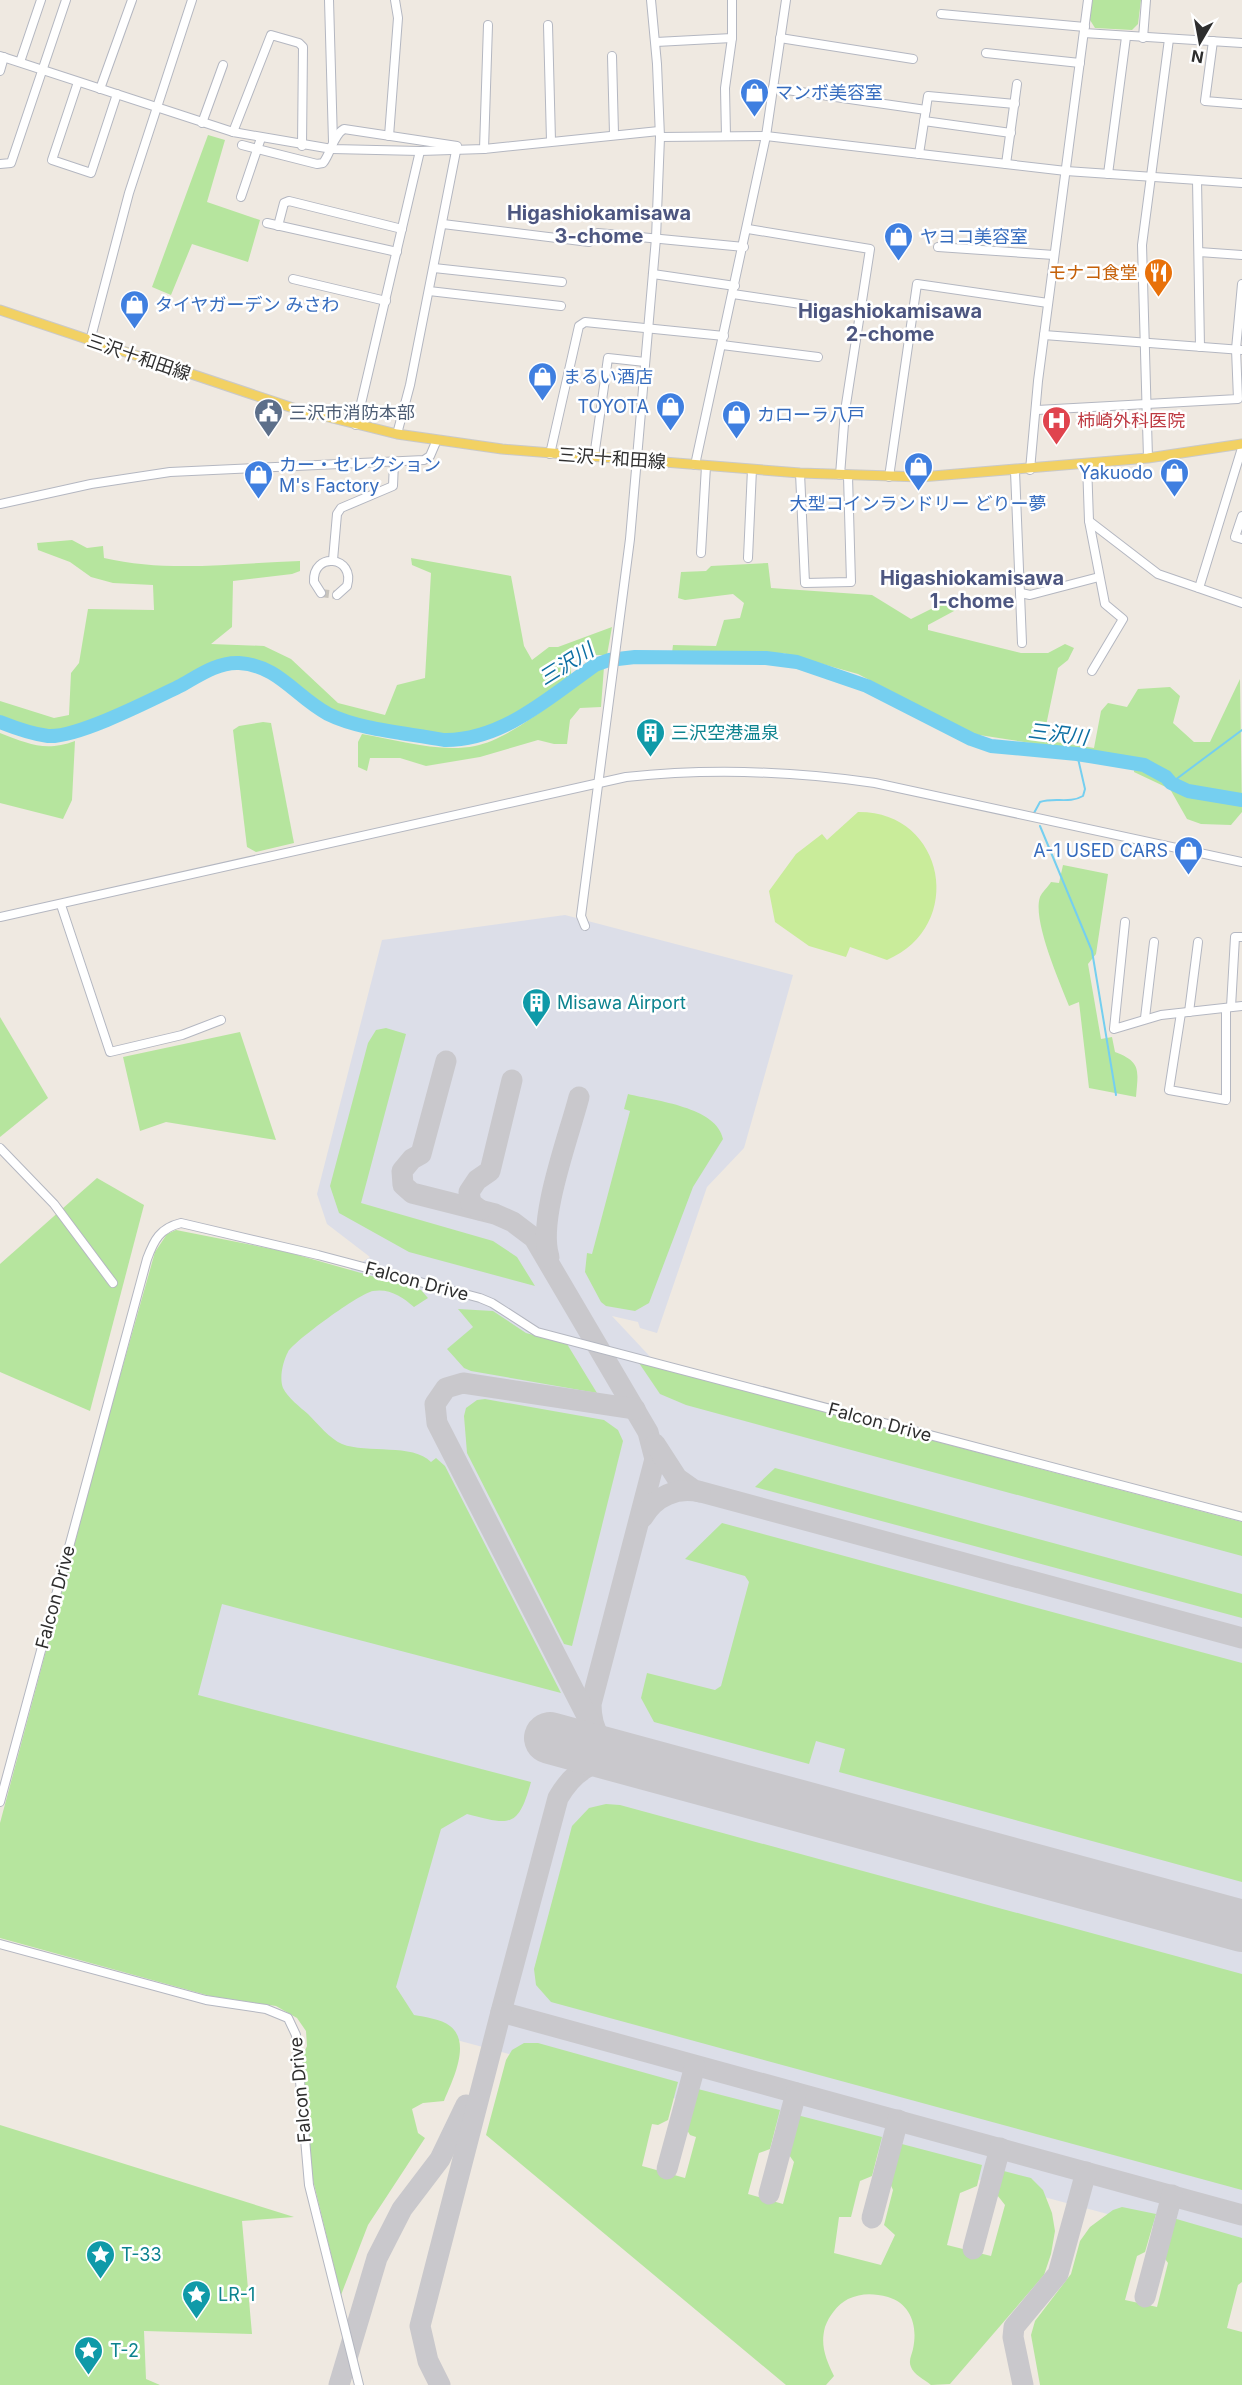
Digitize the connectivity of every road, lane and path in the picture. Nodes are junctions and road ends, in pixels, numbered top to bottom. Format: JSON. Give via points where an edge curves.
{"nodes":[{"id":1,"x":41,"y":0,"type":"edge"},
{"id":2,"x":66,"y":0,"type":"edge"},
{"id":3,"x":132,"y":0,"type":"edge"},
{"id":4,"x":192,"y":0,"type":"edge"},
{"id":5,"x":328,"y":0,"type":"edge"},
{"id":6,"x":395,"y":0,"type":"edge"},
{"id":7,"x":651,"y":0,"type":"edge"},
{"id":8,"x":732,"y":0,"type":"edge"},
{"id":9,"x":786,"y":0,"type":"edge"},
{"id":10,"x":1088,"y":0,"type":"edge"},
{"id":11,"x":1146,"y":0,"type":"edge"},
{"id":12,"x":941,"y":14,"type":"dead end"},
{"id":13,"x":488,"y":25,"type":"dead end"},
{"id":14,"x":548,"y":25,"type":"dead end"},
{"id":15,"x":1084,"y":30,"type":"junction"},
{"id":16,"x":1126,"y":37,"type":"junction"},
{"id":17,"x":732,"y":38,"type":"junction"},
{"id":18,"x":780,"y":38,"type":"junction"},
{"id":19,"x":1143,"y":38,"type":"junction"},
{"id":20,"x":1169,"y":39,"type":"junction"},
{"id":21,"x":1213,"y":41,"type":"junction"},
{"id":22,"x":656,"y":42,"type":"junction"},
{"id":23,"x":1242,"y":43,"type":"edge"},
{"id":24,"x":986,"y":53,"type":"dead end"},
{"id":25,"x":612,"y":56,"type":"dead end"},
{"id":26,"x":2,"y":57,"type":"edge"},
{"id":27,"x":913,"y":59,"type":"dead end"},
{"id":28,"x":20,"y":63,"type":"junction"},
{"id":29,"x":1080,"y":63,"type":"junction"},
{"id":30,"x":223,"y":65,"type":"dead end"},
{"id":31,"x":43,"y":70,"type":"junction"},
{"id":32,"x":0,"y":71,"type":"edge"},
{"id":33,"x":78,"y":82,"type":"junction"},
{"id":34,"x":1017,"y":84,"type":"dead end"},
{"id":35,"x":773,"y":88,"type":"junction"},
{"id":36,"x":100,"y":89,"type":"junction"},
{"id":37,"x":117,"y":94,"type":"junction"},
{"id":38,"x":1015,"y":104,"type":"junction"},
{"id":39,"x":1242,"y":104,"type":"edge"},
{"id":40,"x":157,"y":107,"type":"junction"},
{"id":41,"x":926,"y":110,"type":"junction"},
{"id":42,"x":924,"y":121,"type":"junction"},
{"id":43,"x":202,"y":123,"type":"junction"},
{"id":44,"x":233,"y":132,"type":"junction"},
{"id":45,"x":1011,"y":133,"type":"junction"},
{"id":46,"x":614,"y":134,"type":"junction"},
{"id":47,"x":659,"y":134,"type":"junction"},
{"id":48,"x":766,"y":135,"type":"junction"},
{"id":49,"x":389,"y":136,"type":"junction"},
{"id":50,"x":726,"y":136,"type":"junction"},
{"id":51,"x":261,"y":138,"type":"junction"},
{"id":52,"x":551,"y":141,"type":"junction"},
{"id":53,"x":242,"y":145,"type":"dead end"},
{"id":54,"x":302,"y":146,"type":"junction"},
{"id":55,"x":332,"y":146,"type":"junction"},
{"id":56,"x":259,"y":149,"type":"junction"},
{"id":57,"x":484,"y":149,"type":"junction"},
{"id":58,"x":457,"y":150,"type":"junction"},
{"id":59,"x":420,"y":152,"type":"junction"},
{"id":60,"x":919,"y":154,"type":"junction"},
{"id":61,"x":0,"y":164,"type":"edge"},
{"id":62,"x":1006,"y":164,"type":"junction"},
{"id":63,"x":1066,"y":171,"type":"junction"},
{"id":64,"x":1108,"y":174,"type":"junction"},
{"id":65,"x":1150,"y":178,"type":"junction"},
{"id":66,"x":1197,"y":180,"type":"junction"},
{"id":67,"x":1242,"y":183,"type":"edge"},
{"id":68,"x":241,"y":197,"type":"dead end"},
{"id":69,"x":267,"y":223,"type":"dead end"},
{"id":70,"x":443,"y":224,"type":"junction"},
{"id":71,"x":278,"y":226,"type":"junction"},
{"id":72,"x":402,"y":228,"type":"junction"},
{"id":73,"x":747,"y":229,"type":"junction"},
{"id":74,"x":598,"y":233,"type":"dead end"},
{"id":75,"x":656,"y":238,"type":"junction"},
{"id":76,"x":589,"y":242,"type":"dead end"},
{"id":77,"x":744,"y":247,"type":"junction"},
{"id":78,"x":938,"y":247,"type":"dead end"},
{"id":79,"x":397,"y":252,"type":"junction"},
{"id":80,"x":1199,"y":252,"type":"junction"},
{"id":81,"x":1054,"y":255,"type":"junction"},
{"id":82,"x":1242,"y":255,"type":"edge"},
{"id":83,"x":434,"y":268,"type":"junction"},
{"id":84,"x":653,"y":274,"type":"junction"},
{"id":85,"x":293,"y":279,"type":"dead end"},
{"id":86,"x":562,"y":282,"type":"dead end"},
{"id":87,"x":1242,"y":284,"type":"edge"},
{"id":88,"x":734,"y":290,"type":"junction"},
{"id":89,"x":429,"y":291,"type":"junction"},
{"id":90,"x":386,"y":301,"type":"junction"},
{"id":91,"x":1048,"y":303,"type":"junction"},
{"id":92,"x":561,"y":306,"type":"dead end"},
{"id":93,"x":814,"y":306,"type":"dead end"},
{"id":94,"x":0,"y":310,"type":"edge"},
{"id":95,"x":649,"y":327,"type":"junction"},
{"id":96,"x":1044,"y":335,"type":"junction"},
{"id":97,"x":723,"y":336,"type":"junction"},
{"id":98,"x":90,"y":341,"type":"junction"},
{"id":99,"x":1144,"y":342,"type":"junction"},
{"id":100,"x":722,"y":345,"type":"junction"},
{"id":101,"x":1200,"y":347,"type":"junction"},
{"id":102,"x":1239,"y":350,"type":"edge"},
{"id":103,"x":818,"y":357,"type":"dead end"},
{"id":104,"x":645,"y":362,"type":"junction"},
{"id":105,"x":1146,"y":404,"type":"junction"},
{"id":106,"x":1036,"y":410,"type":"junction"},
{"id":107,"x":356,"y":425,"type":"junction"},
{"id":108,"x":397,"y":434,"type":"junction"},
{"id":109,"x":436,"y":442,"type":"junction"},
{"id":110,"x":1242,"y":446,"type":"edge"},
{"id":111,"x":550,"y":454,"type":"junction"},
{"id":112,"x":594,"y":457,"type":"junction"},
{"id":113,"x":1148,"y":458,"type":"junction"},
{"id":114,"x":637,"y":460,"type":"junction"},
{"id":115,"x":394,"y":462,"type":"junction"},
{"id":116,"x":1087,"y":463,"type":"junction"},
{"id":117,"x":695,"y":465,"type":"junction"},
{"id":118,"x":706,"y":466,"type":"junction"},
{"id":119,"x":752,"y":469,"type":"junction"},
{"id":120,"x":1030,"y":470,"type":"junction"},
{"id":121,"x":1015,"y":471,"type":"junction"},
{"id":122,"x":800,"y":473,"type":"junction"},
{"id":123,"x":844,"y":476,"type":"junction"},
{"id":124,"x":889,"y":477,"type":"junction"},
{"id":125,"x":0,"y":504,"type":"edge"},
{"id":126,"x":1242,"y":516,"type":"edge"},
{"id":127,"x":1089,"y":521,"type":"junction"},
{"id":128,"x":1242,"y":539,"type":"edge"},
{"id":129,"x":701,"y":553,"type":"dead end"},
{"id":130,"x":748,"y":558,"type":"dead end"},
{"id":131,"x":333,"y":560,"type":"junction"},
{"id":132,"x":1099,"y":577,"type":"junction"},
{"id":133,"x":1199,"y":588,"type":"junction"},
{"id":134,"x":321,"y":593,"type":"dead end"},
{"id":135,"x":1021,"y":593,"type":"junction"},
{"id":136,"x":337,"y":595,"type":"dead end"},
{"id":137,"x":1242,"y":603,"type":"edge"},
{"id":138,"x":1022,"y":643,"type":"dead end"},
{"id":139,"x":1092,"y":671,"type":"dead end"},
{"id":140,"x":599,"y":783,"type":"junction"},
{"id":141,"x":1242,"y":862,"type":"edge"},
{"id":142,"x":61,"y":905,"type":"junction"},
{"id":143,"x":0,"y":917,"type":"edge"},
{"id":144,"x":1125,"y":922,"type":"dead end"},
{"id":145,"x":585,"y":926,"type":"dead end"},
{"id":146,"x":1242,"y":937,"type":"edge"},
{"id":147,"x":1154,"y":942,"type":"dead end"},
{"id":148,"x":1198,"y":942,"type":"dead end"},
{"id":149,"x":1242,"y":1006,"type":"edge"},
{"id":150,"x":1228,"y":1008,"type":"junction"},
{"id":151,"x":1185,"y":1013,"type":"junction"},
{"id":152,"x":1145,"y":1018,"type":"junction"},
{"id":153,"x":221,"y":1020,"type":"dead end"},
{"id":154,"x":0,"y":1148,"type":"edge"},
{"id":155,"x":113,"y":1283,"type":"dead end"},
{"id":156,"x":1242,"y":1517,"type":"edge"},
{"id":157,"x":0,"y":1803,"type":"edge"},
{"id":158,"x":0,"y":1944,"type":"edge"},
{"id":159,"x":358,"y":2385,"type":"edge"}],
"edges":[{"from":1,"to":28,"type":"street"},
{"from":2,"to":31,"type":"street"},
{"from":3,"to":36,"type":"street"},
{"from":4,"to":40,"type":"street"},
{"from":5,"to":55,"type":"street"},
{"from":6,"to":49,"type":"street","via":[[398,18]]},
{"from":7,"to":22,"type":"street"},
{"from":8,"to":17,"type":"street"},
{"from":9,"to":18,"type":"street"},
{"from":10,"to":15,"type":"street"},
{"from":11,"to":19,"type":"street"},
{"from":12,"to":15,"type":"street"},
{"from":13,"to":57,"type":"street"},
{"from":14,"to":52,"type":"street"},
{"from":15,"to":16,"type":"street"},
{"from":15,"to":29,"type":"street"},
{"from":16,"to":19,"type":"street"},
{"from":16,"to":64,"type":"street"},
{"from":17,"to":22,"type":"street"},
{"from":17,"to":50,"type":"street","via":[[725,88]]},
{"from":18,"to":27,"type":"street"},
{"from":18,"to":35,"type":"street"},
{"from":19,"to":20,"type":"street"},
{"from":20,"to":21,"type":"street"},
{"from":20,"to":65,"type":"street"},
{"from":21,"to":23,"type":"street"},
{"from":21,"to":39,"type":"street","via":[[1205,101]]},
{"from":22,"to":47,"type":"street"},
{"from":24,"to":29,"type":"street"},
{"from":25,"to":46,"type":"street"},
{"from":26,"to":28,"type":"street"},
{"from":26,"to":32,"type":"street"},
{"from":28,"to":31,"type":"street"},
{"from":29,"to":63,"type":"street"},
{"from":30,"to":43,"type":"street"},
{"from":31,"to":33,"type":"street"},
{"from":31,"to":61,"type":"street","via":[[10,163]]},
{"from":33,"to":36,"type":"street"},
{"from":33,"to":37,"type":"street","via":[[52,160],[91,173]]},
{"from":34,"to":38,"type":"street"},
{"from":35,"to":41,"type":"street"},
{"from":35,"to":48,"type":"street"},
{"from":36,"to":37,"type":"street"},
{"from":37,"to":40,"type":"street"},
{"from":38,"to":41,"type":"street","via":[[928,96]]},
{"from":38,"to":45,"type":"street"},
{"from":40,"to":43,"type":"street"},
{"from":40,"to":98,"type":"street","via":[[129,193]]},
{"from":41,"to":42,"type":"street"},
{"from":42,"to":45,"type":"street"},
{"from":42,"to":60,"type":"street"},
{"from":43,"to":44,"type":"street"},
{"from":44,"to":51,"type":"street"},
{"from":44,"to":54,"type":"street","via":[[271,35],[303,47]]},
{"from":45,"to":62,"type":"street"},
{"from":46,"to":47,"type":"street"},
{"from":46,"to":52,"type":"street"},
{"from":47,"to":50,"type":"street"},
{"from":47,"to":75,"type":"street"},
{"from":48,"to":50,"type":"street"},
{"from":48,"to":60,"type":"street"},
{"from":48,"to":73,"type":"street"},
{"from":49,"to":55,"type":"street","via":[[344,129]]},
{"from":49,"to":58,"type":"street","via":[[457,146]]},
{"from":51,"to":54,"type":"street"},
{"from":51,"to":56,"type":"street"},
{"from":52,"to":57,"type":"street"},
{"from":53,"to":56,"type":"street"},
{"from":54,"to":55,"type":"street"},
{"from":55,"to":56,"type":"street","via":[[323,163],[317,164]]},
{"from":55,"to":59,"type":"street"},
{"from":56,"to":68,"type":"street"},
{"from":57,"to":58,"type":"street"},
{"from":58,"to":59,"type":"street"},
{"from":58,"to":70,"type":"street"},
{"from":59,"to":72,"type":"street"},
{"from":60,"to":62,"type":"street"},
{"from":62,"to":63,"type":"street"},
{"from":63,"to":64,"type":"street"},
{"from":63,"to":81,"type":"street"},
{"from":64,"to":65,"type":"street"},
{"from":65,"to":66,"type":"street"},
{"from":65,"to":99,"type":"street","via":[[1142,245]]},
{"from":66,"to":67,"type":"street"},
{"from":66,"to":80,"type":"street"},
{"from":69,"to":71,"type":"street"},
{"from":70,"to":76,"type":"street"},
{"from":70,"to":83,"type":"street"},
{"from":71,"to":72,"type":"street","via":[[284,203],[289,201]]},
{"from":71,"to":79,"type":"street"},
{"from":72,"to":79,"type":"street"},
{"from":73,"to":77,"type":"street"},
{"from":73,"to":123,"type":"street","via":[[870,249],[845,411]]},
{"from":74,"to":75,"type":"street"},
{"from":75,"to":77,"type":"street"},
{"from":75,"to":84,"type":"street"},
{"from":77,"to":88,"type":"street"},
{"from":78,"to":81,"type":"street"},
{"from":79,"to":90,"type":"street"},
{"from":80,"to":82,"type":"street"},
{"from":80,"to":101,"type":"street"},
{"from":81,"to":91,"type":"street"},
{"from":83,"to":86,"type":"street"},
{"from":83,"to":89,"type":"street"},
{"from":84,"to":88,"type":"street"},
{"from":84,"to":95,"type":"street"},
{"from":85,"to":90,"type":"street"},
{"from":87,"to":102,"type":"street"},
{"from":88,"to":93,"type":"street"},
{"from":88,"to":97,"type":"street"},
{"from":89,"to":92,"type":"street"},
{"from":89,"to":108,"type":"street"},
{"from":90,"to":107,"type":"street"},
{"from":91,"to":96,"type":"street"},
{"from":91,"to":124,"type":"street","via":[[917,284]]},
{"from":94,"to":98,"type":"main road","name":"三沢十和田線"},
{"from":95,"to":97,"type":"street"},
{"from":95,"to":104,"type":"street"},
{"from":95,"to":111,"type":"street","via":[[585,322],[579,326]]},
{"from":96,"to":99,"type":"street"},
{"from":96,"to":106,"type":"street"},
{"from":97,"to":100,"type":"street"},
{"from":98,"to":107,"type":"main road","name":"三沢十和田線","via":[[250,395]]},
{"from":99,"to":101,"type":"street"},
{"from":99,"to":105,"type":"street"},
{"from":100,"to":103,"type":"street"},
{"from":100,"to":117,"type":"street"},
{"from":101,"to":102,"type":"street"},
{"from":102,"to":105,"type":"street","via":[[1238,399]]},
{"from":104,"to":112,"type":"street","via":[[608,358]]},
{"from":104,"to":114,"type":"street"},
{"from":105,"to":106,"type":"street"},
{"from":105,"to":113,"type":"street"},
{"from":106,"to":120,"type":"street"},
{"from":107,"to":108,"type":"main road","name":"三沢十和田線"},
{"from":108,"to":109,"type":"main road","name":"三沢十和田線"},
{"from":109,"to":111,"type":"main road","name":"三沢十和田線"},
{"from":109,"to":115,"type":"street","via":[[424,460]]},
{"from":110,"to":113,"type":"main road","name":"三沢十和田線"},
{"from":110,"to":133,"type":"street"},
{"from":111,"to":112,"type":"main road","name":"三沢十和田線"},
{"from":112,"to":114,"type":"main road","name":"三沢十和田線"},
{"from":113,"to":116,"type":"main road","name":"三沢十和田線"},
{"from":114,"to":117,"type":"main road","name":"三沢十和田線"},
{"from":114,"to":140,"type":"street"},
{"from":115,"to":125,"type":"street","via":[[170,472]]},
{"from":115,"to":131,"type":"street","via":[[393,486],[341,508],[337,514]]},
{"from":116,"to":120,"type":"main road","name":"三沢十和田線"},
{"from":116,"to":127,"type":"street"},
{"from":117,"to":118,"type":"main road","name":"三沢十和田線"},
{"from":118,"to":119,"type":"main road","name":"三沢十和田線"},
{"from":118,"to":129,"type":"street"},
{"from":119,"to":122,"type":"main road","name":"三沢十和田線"},
{"from":119,"to":130,"type":"street"},
{"from":120,"to":121,"type":"main road","name":"三沢十和田線"},
{"from":121,"to":124,"type":"main road","name":"三沢十和田線"},
{"from":121,"to":135,"type":"street"},
{"from":122,"to":123,"type":"main road","name":"三沢十和田線"},
{"from":122,"to":123,"type":"street","via":[[805,583],[851,582]]},
{"from":123,"to":124,"type":"main road","name":"三沢十和田線"},
{"from":126,"to":128,"type":"street","via":[[1235,537]]},
{"from":127,"to":132,"type":"street"},
{"from":127,"to":133,"type":"street","via":[[1158,574]]},
{"from":131,"to":134,"type":"street","via":[[316,569],[314,582]]},
{"from":131,"to":136,"type":"street","via":[[348,573],[347,586]]},
{"from":132,"to":135,"type":"street","via":[[1030,595]]},
{"from":132,"to":139,"type":"street","via":[[1106,604],[1123,619]]},
{"from":133,"to":137,"type":"street"},
{"from":135,"to":138,"type":"street"},
{"from":140,"to":141,"type":"street","via":[[671,772],[761,771],[824,776],[875,783]]},
{"from":140,"to":142,"type":"street"},
{"from":140,"to":145,"type":"street","via":[[580,916]]},
{"from":142,"to":143,"type":"street"},
{"from":142,"to":153,"type":"street","via":[[110,1052],[182,1035]]},
{"from":144,"to":152,"type":"street","via":[[1114,1029]]},
{"from":146,"to":150,"type":"street","via":[[1236,937]]},
{"from":147,"to":152,"type":"street"},
{"from":148,"to":151,"type":"street"},
{"from":149,"to":150,"type":"street"},
{"from":150,"to":151,"type":"street"},
{"from":150,"to":151,"type":"street","via":[[1226,1100],[1169,1090]]},
{"from":151,"to":152,"type":"street"},
{"from":154,"to":155,"type":"street","via":[[54,1204]]},
{"from":156,"to":157,"type":"street","name":"Falcon Drive","via":[[537,1332],[480,1298],[181,1222],[156,1236],[147,1259]]},
{"from":158,"to":159,"type":"street","name":"Falcon Drive","via":[[206,2000],[266,2009],[288,2018],[297,2035],[309,2185]]}]}
